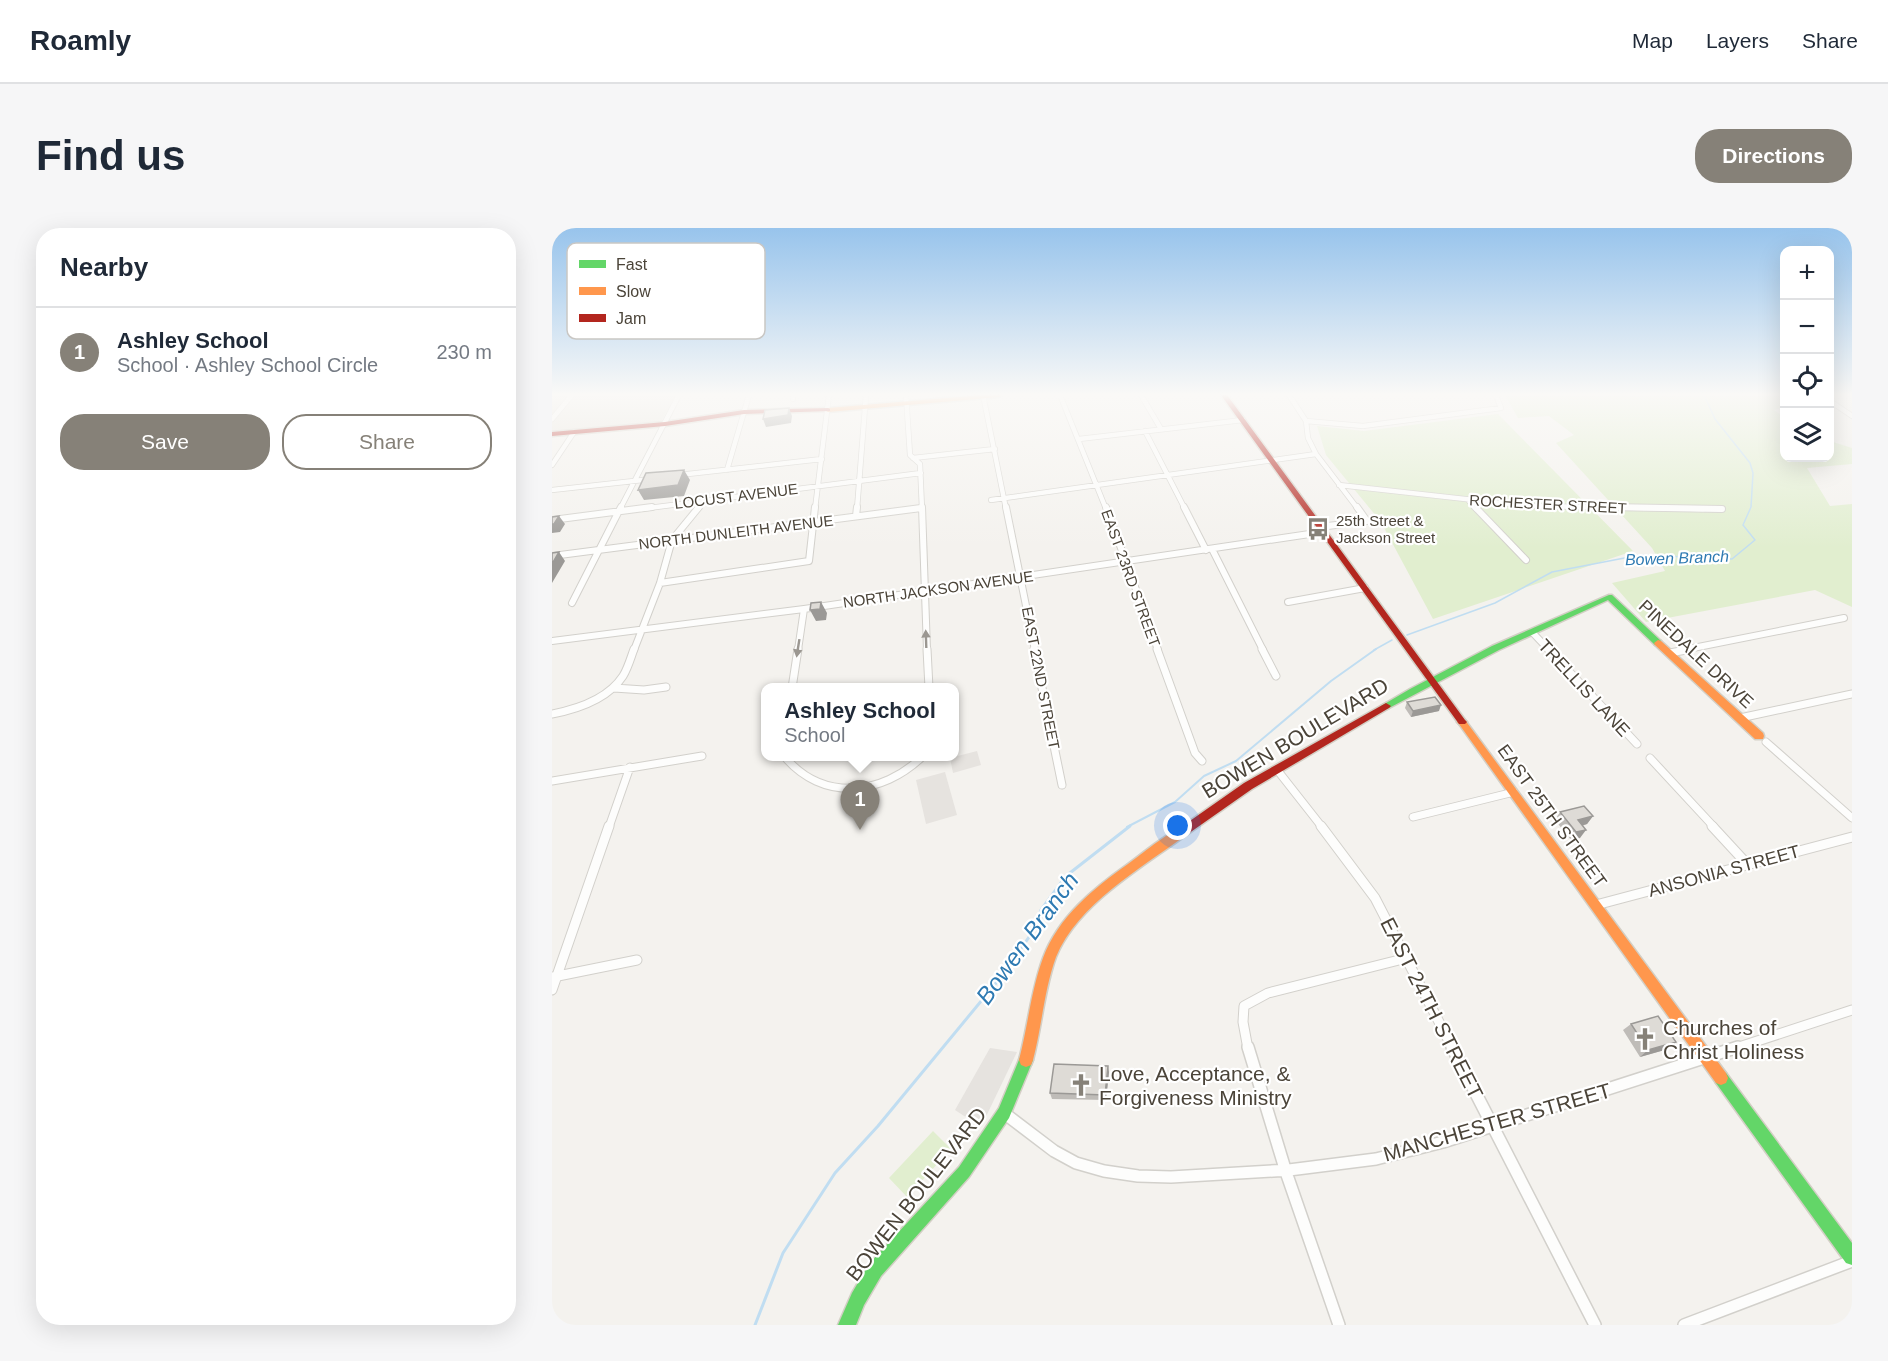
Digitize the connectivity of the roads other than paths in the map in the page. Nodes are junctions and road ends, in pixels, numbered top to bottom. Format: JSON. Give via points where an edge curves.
{"nodes":[{"id":1,"x":565,"y":446,"type":"edge"},
{"id":2,"x":654,"y":446,"type":"edge"},
{"id":3,"x":734,"y":446,"type":"edge"},
{"id":4,"x":824,"y":446,"type":"edge"},
{"id":5,"x":863,"y":446,"type":"edge"},
{"id":6,"x":909,"y":446,"type":"edge"},
{"id":7,"x":1082,"y":446,"type":"edge"},
{"id":8,"x":1153,"y":446,"type":"edge"},
{"id":9,"x":1261,"y":446,"type":"edge"},
{"id":10,"x":1312,"y":446,"type":"edge"},
{"id":11,"x":995,"y":449,"type":"joint"},
{"id":12,"x":1316,"y":454,"type":"junction"},
{"id":13,"x":913,"y":458,"type":"junction"},
{"id":14,"x":822,"y":459,"type":"junction"},
{"id":15,"x":1271,"y":461,"type":"junction"},
{"id":16,"x":552,"y":465,"type":"edge"},
{"id":17,"x":727,"y":470,"type":"junction"},
{"id":18,"x":921,"y":472,"type":"junction"},
{"id":19,"x":1168,"y":475,"type":"junction"},
{"id":20,"x":670,"y":477,"type":"edge"},
{"id":21,"x":658,"y":478,"type":"edge"},
{"id":22,"x":636,"y":481,"type":"junction"},
{"id":23,"x":860,"y":481,"type":"junction"},
{"id":24,"x":1340,"y":485,"type":"junction"},
{"id":25,"x":818,"y":486,"type":"junction"},
{"id":26,"x":1098,"y":486,"type":"junction"},
{"id":27,"x":552,"y":490,"type":"edge"},
{"id":28,"x":1005,"y":497,"type":"junction"},
{"id":29,"x":705,"y":500,"type":"junction"},
{"id":30,"x":991,"y":500,"type":"dead end"},
{"id":31,"x":1469,"y":501,"type":"junction"},
{"id":32,"x":921,"y":508,"type":"junction"},
{"id":33,"x":1722,"y":509,"type":"dead end"},
{"id":34,"x":619,"y":511,"type":"junction"},
{"id":35,"x":856,"y":516,"type":"junction"},
{"id":36,"x":552,"y":520,"type":"edge"},
{"id":37,"x":813,"y":522,"type":"junction"},
{"id":38,"x":1322,"y":530,"type":"junction"},
{"id":39,"x":672,"y":540,"type":"junction"},
{"id":40,"x":1209,"y":549,"type":"junction"},
{"id":41,"x":599,"y":550,"type":"junction"},
{"id":42,"x":552,"y":556,"type":"edge"},
{"id":43,"x":1526,"y":560,"type":"dead end"},
{"id":44,"x":1125,"y":561,"type":"junction"},
{"id":45,"x":1022,"y":577,"type":"junction"},
{"id":46,"x":660,"y":583,"type":"junction"},
{"id":47,"x":1365,"y":588,"type":"junction"},
{"id":48,"x":924,"y":591,"type":"junction"},
{"id":49,"x":1610,"y":597,"type":"joint"},
{"id":50,"x":1288,"y":602,"type":"dead end"},
{"id":51,"x":572,"y":603,"type":"dead end"},
{"id":52,"x":804,"y":609,"type":"junction"},
{"id":53,"x":1844,"y":618,"type":"dead end"},
{"id":54,"x":640,"y":630,"type":"junction"},
{"id":55,"x":1532,"y":632,"type":"junction"},
{"id":56,"x":552,"y":641,"type":"edge"},
{"id":57,"x":1670,"y":653,"type":"junction"},
{"id":58,"x":1276,"y":676,"type":"dead end"},
{"id":59,"x":1432,"y":680,"type":"junction"},
{"id":60,"x":793,"y":683,"type":"edge"},
{"id":61,"x":929,"y":683,"type":"edge"},
{"id":62,"x":666,"y":687,"type":"dead end"},
{"id":63,"x":614,"y":688,"type":"junction"},
{"id":64,"x":1852,"y":694,"type":"edge"},
{"id":65,"x":552,"y":714,"type":"edge"},
{"id":66,"x":1740,"y":718,"type":"junction"},
{"id":67,"x":1762,"y":739,"type":"joint"},
{"id":68,"x":1636,"y":744,"type":"dead end"},
{"id":69,"x":702,"y":756,"type":"dead end"},
{"id":70,"x":1650,"y":758,"type":"dead end"},
{"id":71,"x":788,"y":761,"type":"edge"},
{"id":72,"x":917,"y":761,"type":"edge"},
{"id":73,"x":1202,"y":761,"type":"dead end"},
{"id":74,"x":630,"y":767,"type":"junction"},
{"id":75,"x":1278,"y":771,"type":"junction"},
{"id":76,"x":552,"y":781,"type":"edge"},
{"id":77,"x":1062,"y":785,"type":"dead end"},
{"id":78,"x":1514,"y":792,"type":"junction"},
{"id":79,"x":1413,"y":817,"type":"dead end"},
{"id":80,"x":1852,"y":818,"type":"edge"},
{"id":81,"x":1852,"y":837,"type":"edge"},
{"id":82,"x":1748,"y":865,"type":"junction"},
{"id":83,"x":1596,"y":905,"type":"junction"},
{"id":84,"x":1407,"y":958,"type":"junction"},
{"id":85,"x":637,"y":960,"type":"dead end"},
{"id":86,"x":554,"y":977,"type":"edge"},
{"id":87,"x":552,"y":990,"type":"edge"},
{"id":88,"x":1852,"y":1010,"type":"edge"},
{"id":89,"x":1706,"y":1058,"type":"junction"},
{"id":90,"x":1004,"y":1113,"type":"junction"},
{"id":91,"x":1493,"y":1126,"type":"junction"},
{"id":92,"x":1286,"y":1172,"type":"junction"},
{"id":93,"x":1852,"y":1259,"type":"edge"},
{"id":94,"x":847,"y":1325,"type":"edge"},
{"id":95,"x":1339,"y":1325,"type":"edge"},
{"id":96,"x":1596,"y":1325,"type":"edge"},
{"id":97,"x":1684,"y":1325,"type":"edge"}],
"edges":[{"from":1,"to":16,"type":"street"},
{"from":2,"to":22,"type":"street"},
{"from":3,"to":17,"type":"street"},
{"from":4,"to":14,"type":"street"},
{"from":5,"to":23,"type":"street"},
{"from":6,"to":13,"type":"street"},
{"from":7,"to":26,"type":"street","name":"EAST 23RD STREET"},
{"from":8,"to":19,"type":"street"},
{"from":9,"to":15,"type":"street","name":"EAST 25TH STREET"},
{"from":10,"to":12,"type":"street"},
{"from":11,"to":13,"type":"street"},
{"from":11,"to":28,"type":"street","name":"EAST 22ND STREET"},
{"from":12,"to":15,"type":"street"},
{"from":12,"to":24,"type":"street"},
{"from":13,"to":18,"type":"street","via":[[920,464]]},
{"from":14,"to":17,"type":"street"},
{"from":14,"to":25,"type":"street"},
{"from":15,"to":19,"type":"street"},
{"from":15,"to":38,"type":"street","name":"EAST 25TH STREET"},
{"from":17,"to":20,"type":"street"},
{"from":18,"to":23,"type":"street","name":"LOCUST AVENUE"},
{"from":18,"to":32,"type":"street"},
{"from":19,"to":26,"type":"street"},
{"from":19,"to":40,"type":"street"},
{"from":21,"to":22,"type":"street"},
{"from":22,"to":27,"type":"street"},
{"from":22,"to":34,"type":"street"},
{"from":23,"to":25,"type":"street","name":"LOCUST AVENUE"},
{"from":23,"to":35,"type":"street"},
{"from":24,"to":31,"type":"street","name":"ROCHESTER STREET"},
{"from":24,"to":38,"type":"street","name":"NORTH JACKSON AVENUE","via":[[1367,521]]},
{"from":25,"to":29,"type":"street","name":"LOCUST AVENUE"},
{"from":25,"to":37,"type":"street"},
{"from":26,"to":28,"type":"street"},
{"from":26,"to":44,"type":"street","name":"EAST 23RD STREET"},
{"from":28,"to":30,"type":"street"},
{"from":28,"to":45,"type":"street","name":"EAST 22ND STREET"},
{"from":29,"to":34,"type":"street","name":"LOCUST AVENUE"},
{"from":29,"to":39,"type":"street"},
{"from":31,"to":33,"type":"street","name":"ROCHESTER STREET","via":[[1529,506]]},
{"from":31,"to":43,"type":"street"},
{"from":32,"to":35,"type":"street","name":"NORTH DUNLEITH AVENUE"},
{"from":32,"to":48,"type":"street"},
{"from":34,"to":36,"type":"street","name":"LOCUST AVENUE"},
{"from":34,"to":41,"type":"street"},
{"from":35,"to":37,"type":"street","name":"NORTH DUNLEITH AVENUE"},
{"from":37,"to":39,"type":"street","name":"NORTH DUNLEITH AVENUE"},
{"from":37,"to":46,"type":"street","via":[[809,561]]},
{"from":38,"to":40,"type":"street","name":"NORTH JACKSON AVENUE"},
{"from":38,"to":47,"type":"street","name":"EAST 25TH STREET"},
{"from":39,"to":41,"type":"street","name":"NORTH DUNLEITH AVENUE"},
{"from":39,"to":46,"type":"street"},
{"from":40,"to":44,"type":"street","name":"NORTH JACKSON AVENUE"},
{"from":40,"to":58,"type":"street"},
{"from":41,"to":42,"type":"street","name":"NORTH DUNLEITH AVENUE"},
{"from":41,"to":51,"type":"street"},
{"from":44,"to":45,"type":"street","name":"NORTH JACKSON AVENUE"},
{"from":44,"to":73,"type":"street","name":"EAST 23RD STREET","via":[[1195,753]]},
{"from":45,"to":48,"type":"street","name":"NORTH JACKSON AVENUE"},
{"from":45,"to":77,"type":"street","name":"EAST 22ND STREET"},
{"from":46,"to":54,"type":"street"},
{"from":47,"to":50,"type":"street"},
{"from":47,"to":59,"type":"street","name":"EAST 25TH STREET"},
{"from":48,"to":52,"type":"street","name":"NORTH JACKSON AVENUE"},
{"from":61,"to":48,"type":"street","one_way":true},
{"from":49,"to":55,"type":"street","name":"BOWEN BOULEVARD"},
{"from":49,"to":57,"type":"street","name":"PINEDALE DRIVE"},
{"from":52,"to":54,"type":"street","name":"NORTH JACKSON AVENUE"},
{"from":52,"to":60,"type":"street","one_way":true},
{"from":53,"to":57,"type":"street"},
{"from":54,"to":56,"type":"street","name":"NORTH JACKSON AVENUE"},
{"from":54,"to":63,"type":"street","via":[[624,675]]},
{"from":55,"to":59,"type":"street","name":"BOWEN BOULEVARD"},
{"from":55,"to":68,"type":"street","name":"TRELLIS LANE"},
{"from":57,"to":66,"type":"street","name":"PINEDALE DRIVE"},
{"from":59,"to":75,"type":"street","name":"BOWEN BOULEVARD"},
{"from":59,"to":78,"type":"street","name":"EAST 25TH STREET"},
{"from":62,"to":63,"type":"street"},
{"from":63,"to":65,"type":"street","via":[[585,705]]},
{"from":64,"to":66,"type":"street"},
{"from":66,"to":67,"type":"street","name":"PINEDALE DRIVE"},
{"from":67,"to":80,"type":"street","name":"PINEDALE DRIVE"},
{"from":69,"to":74,"type":"street"},
{"from":70,"to":82,"type":"street"},
{"from":71,"to":72,"type":"street","via":[[810,779],[857,788],[899,777]]},
{"from":74,"to":76,"type":"street"},
{"from":74,"to":86,"type":"street"},
{"from":75,"to":84,"type":"street","name":"EAST 24TH STREET","via":[[1375,898]]},
{"from":75,"to":90,"type":"street","name":"BOWEN BOULEVARD","via":[[1203,816],[1094,896],[1068,924],[1050,957],[1032,1043]]},
{"from":78,"to":79,"type":"street"},
{"from":78,"to":83,"type":"street","name":"EAST 25TH STREET"},
{"from":81,"to":82,"type":"street","name":"ANSONIA STREET"},
{"from":82,"to":83,"type":"street","name":"ANSONIA STREET"},
{"from":83,"to":89,"type":"street","name":"EAST 25TH STREET"},
{"from":84,"to":91,"type":"street","name":"EAST 24TH STREET"},
{"from":84,"to":92,"type":"street","via":[[1268,993],[1244,1006],[1247,1044]]},
{"from":85,"to":86,"type":"street"},
{"from":86,"to":87,"type":"street"},
{"from":88,"to":89,"type":"street","name":"MANCHESTER STREET"},
{"from":89,"to":91,"type":"street","name":"MANCHESTER STREET"},
{"from":89,"to":93,"type":"street","name":"EAST 25TH STREET"},
{"from":90,"to":92,"type":"street","name":"MANCHESTER STREET","via":[[1064,1156],[1113,1174],[1136,1178]]},
{"from":90,"to":94,"type":"street","name":"BOWEN BOULEVARD","via":[[964,1172],[875,1270]]},
{"from":91,"to":92,"type":"street","name":"MANCHESTER STREET","via":[[1397,1154]]},
{"from":91,"to":96,"type":"street","name":"EAST 24TH STREET"},
{"from":92,"to":95,"type":"street"},
{"from":93,"to":97,"type":"street"}]}
